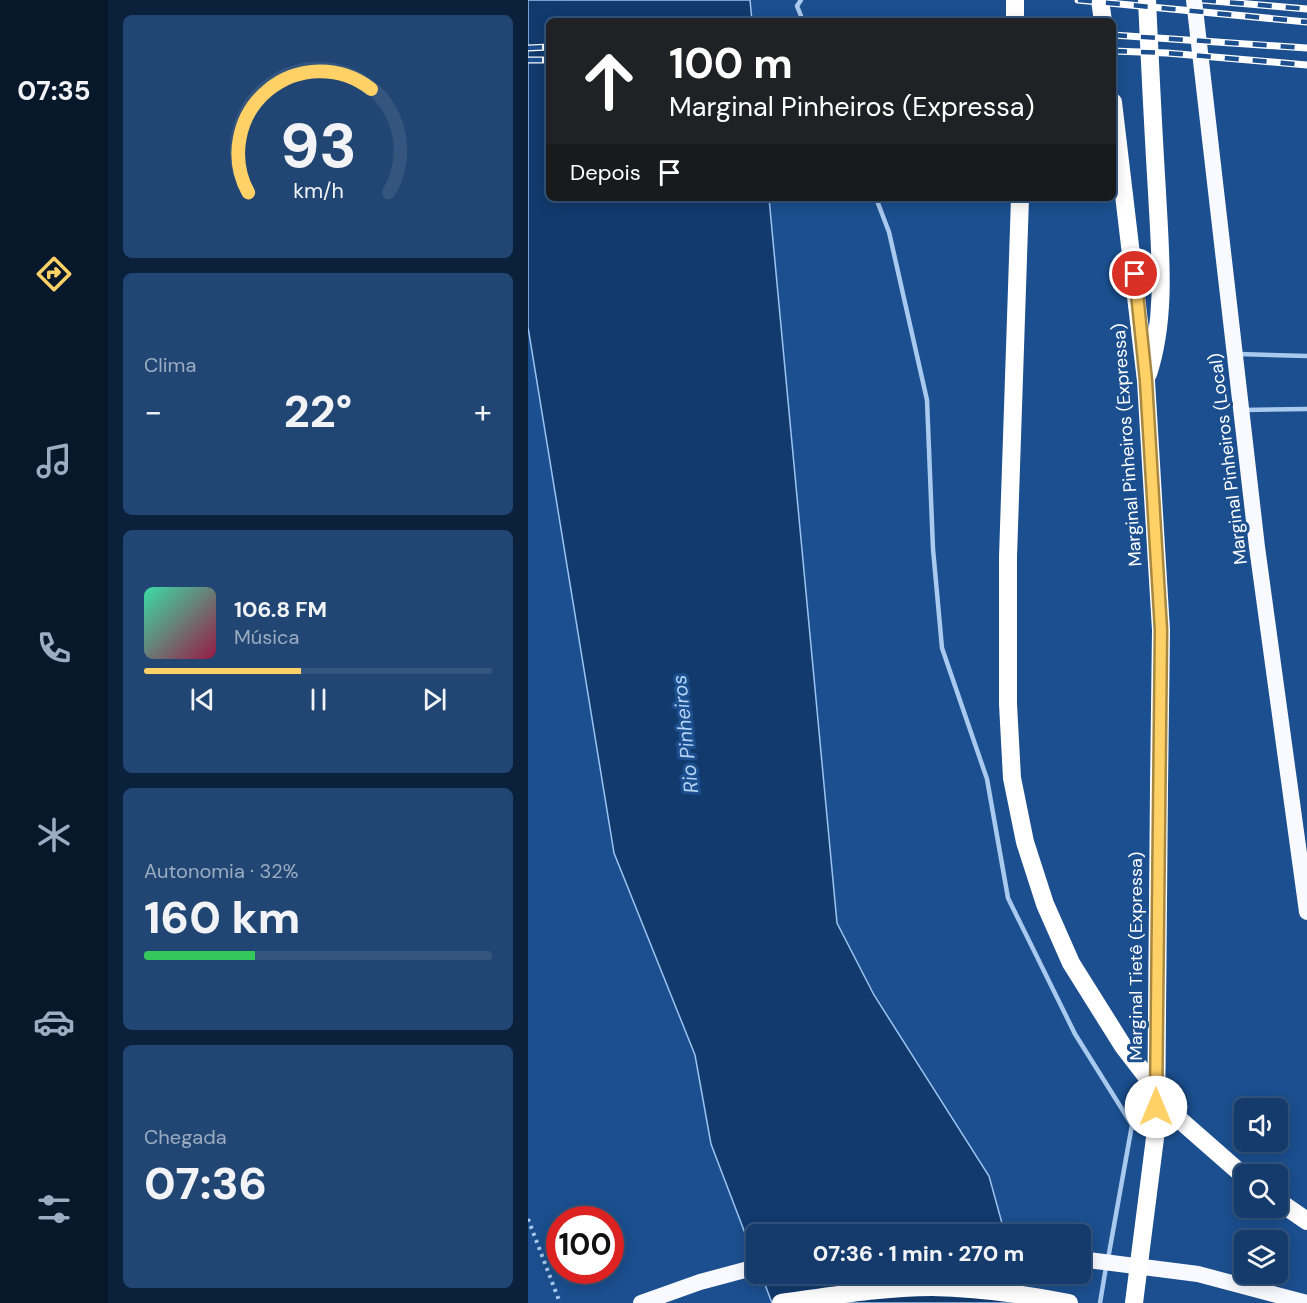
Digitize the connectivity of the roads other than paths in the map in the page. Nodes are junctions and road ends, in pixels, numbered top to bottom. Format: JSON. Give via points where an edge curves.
{"nodes":[{"id":1,"x":801,"y":0,"type":"edge"},
{"id":2,"x":1015,"y":0,"type":"edge"},
{"id":3,"x":1100,"y":0,"type":"edge"},
{"id":4,"x":1147,"y":0,"type":"edge"},
{"id":5,"x":1194,"y":0,"type":"edge"},
{"id":6,"x":802,"y":18,"type":"edge"},
{"id":7,"x":1015,"y":18,"type":"edge"},
{"id":8,"x":1103,"y":18,"type":"edge"},
{"id":9,"x":1116,"y":127,"type":"edge"},
{"id":10,"x":877,"y":201,"type":"edge"},
{"id":11,"x":1020,"y":201,"type":"edge"},
{"id":12,"x":1235,"y":354,"type":"junction"},
{"id":13,"x":1307,"y":356,"type":"edge"},
{"id":14,"x":1146,"y":381,"type":"junction"},
{"id":15,"x":1307,"y":409,"type":"edge"},
{"id":16,"x":1241,"y":410,"type":"junction"},
{"id":17,"x":1159,"y":787,"type":"joint"},
{"id":18,"x":1307,"y":912,"type":"edge"},
{"id":19,"x":1234,"y":1167,"type":"edge"},
{"id":20,"x":1288,"y":1208,"type":"edge"},
{"id":21,"x":1307,"y":1221,"type":"edge"},
{"id":22,"x":1091,"y":1260,"type":"edge"},
{"id":23,"x":746,"y":1270,"type":"edge"},
{"id":24,"x":641,"y":1303,"type":"edge"},
{"id":25,"x":781,"y":1303,"type":"edge"},
{"id":26,"x":1069,"y":1303,"type":"edge"},
{"id":27,"x":1100,"y":1303,"type":"edge"},
{"id":28,"x":1134,"y":1303,"type":"edge"},
{"id":29,"x":1307,"y":1303,"type":"edge"}],
"edges":[{"from":1,"to":6,"type":"lane","via":[[797,6]]},
{"from":2,"to":7,"type":"highway"},
{"from":3,"to":8,"type":"highway"},
{"from":4,"to":14,"type":"highway","via":[[1160,315],[1156,350]]},
{"from":5,"to":12,"type":"highway","name":"Marginal Pinheiros (Local)"},
{"from":9,"to":14,"type":"highway","name":"Marginal Pinheiros (Expressa)"},
{"from":10,"to":27,"type":"lane","via":[[889,232],[927,400],[933,549],[942,648],[987,779],[1008,897],[1074,1034],[1132,1125]]},
{"from":11,"to":19,"type":"highway","via":[[1008,557],[1008,704],[1012,778],[1025,842],[1045,904],[1071,963],[1123,1047],[1180,1120]]},
{"from":12,"to":13,"type":"lane"},
{"from":12,"to":16,"type":"highway","name":"Marginal Pinheiros (Local)"},
{"from":14,"to":17,"type":"highway","name":"Marginal Pinheiros (Expressa)","via":[[1161,630]]},
{"from":15,"to":16,"type":"lane"},
{"from":16,"to":18,"type":"highway","name":"Marginal Pinheiros (Local)"},
{"from":17,"to":28,"type":"highway","name":"Marginal Tietê (Expressa)","bridge":true,"via":[[1156,1130]]},
{"from":20,"to":21,"type":"highway"},
{"from":22,"to":29,"type":"highway","bridge":true,"via":[[1198,1274]]},
{"from":23,"to":24,"type":"highway"},
{"from":25,"to":26,"type":"highway","via":[[931,1287],[1013,1292]]}]}
